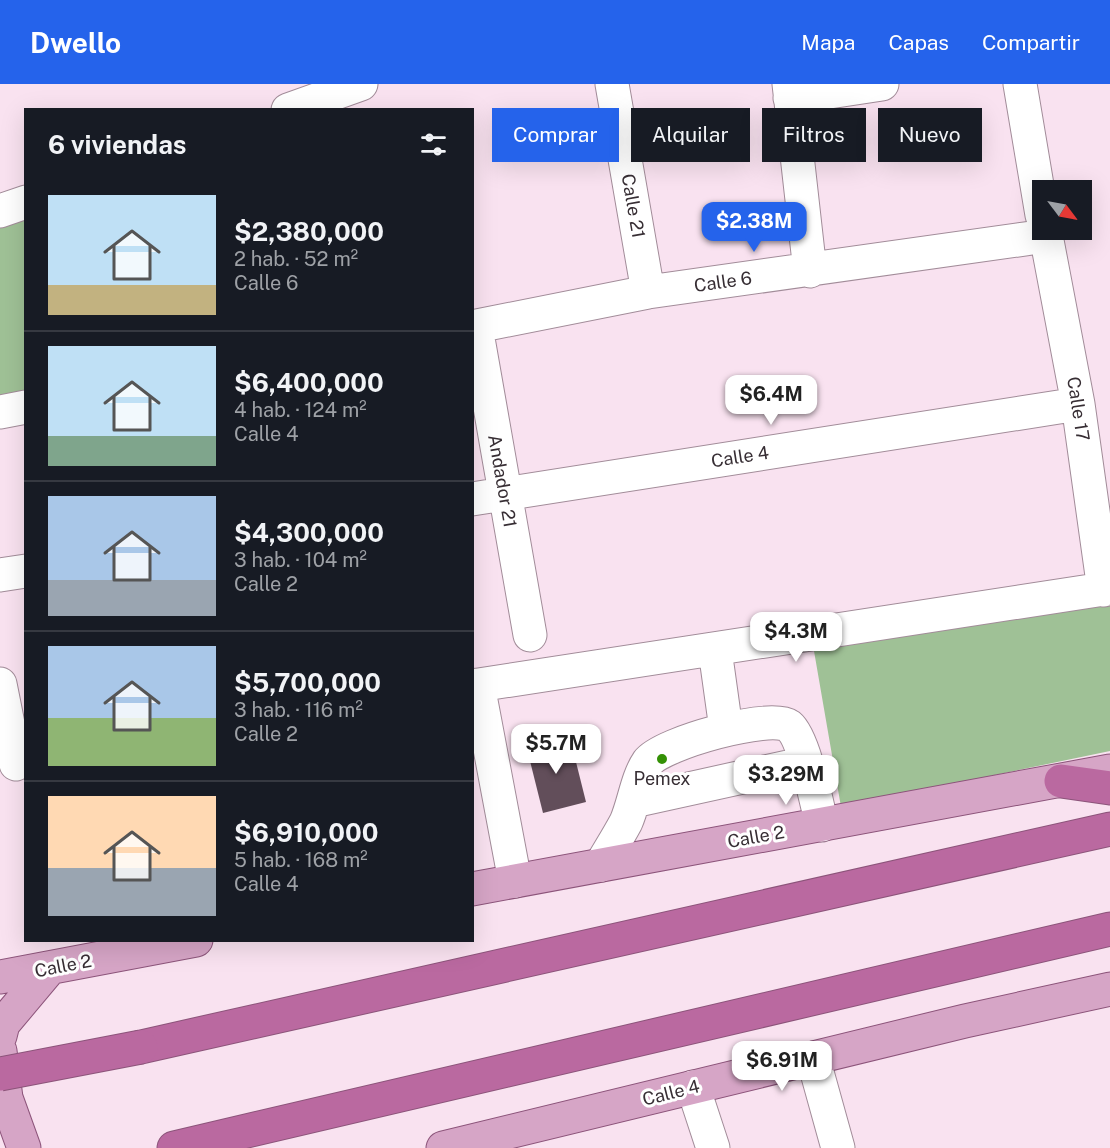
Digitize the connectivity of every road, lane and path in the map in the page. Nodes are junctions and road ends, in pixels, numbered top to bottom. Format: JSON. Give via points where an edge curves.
{"nodes":[{"id":1,"x":361,"y":84,"type":"edge"},
{"id":2,"x":612,"y":84,"type":"edge"},
{"id":3,"x":882,"y":84,"type":"edge"},
{"id":4,"x":1020,"y":84,"type":"edge"},
{"id":5,"x":790,"y":91,"type":"edge"},
{"id":6,"x":294,"y":108,"type":"edge"},
{"id":7,"x":1037,"y":180,"type":"edge"},
{"id":8,"x":24,"y":203,"type":"edge"},
{"id":9,"x":0,"y":211,"type":"edge"},
{"id":10,"x":1032,"y":229,"type":"edge"},
{"id":11,"x":1047,"y":240,"type":"edge"},
{"id":12,"x":810,"y":271,"type":"junction"},
{"id":13,"x":648,"y":292,"type":"junction"},
{"id":14,"x":474,"y":327,"type":"edge"},
{"id":15,"x":1078,"y":404,"type":"junction"},
{"id":16,"x":24,"y":407,"type":"edge"},
{"id":17,"x":0,"y":412,"type":"edge"},
{"id":18,"x":488,"y":496,"type":"edge"},
{"id":19,"x":24,"y":571,"type":"edge"},
{"id":20,"x":0,"y":576,"type":"edge"},
{"id":21,"x":1107,"y":589,"type":"edge"},
{"id":22,"x":530,"y":635,"type":"dead end"},
{"id":23,"x":715,"y":650,"type":"junction"},
{"id":24,"x":0,"y":684,"type":"edge"},
{"id":25,"x":475,"y":686,"type":"edge"},
{"id":26,"x":726,"y":729,"type":"junction"},
{"id":27,"x":806,"y":763,"type":"junction"},
{"id":28,"x":14,"y":765,"type":"edge"},
{"id":29,"x":1110,"y":771,"type":"edge"},
{"id":30,"x":1060,"y":781,"type":"junction"},
{"id":31,"x":1110,"y":788,"type":"edge"},
{"id":32,"x":634,"y":801,"type":"junction"},
{"id":33,"x":822,"y":825,"type":"junction"},
{"id":34,"x":1110,"y":829,"type":"edge"},
{"id":35,"x":601,"y":865,"type":"junction"},
{"id":36,"x":515,"y":881,"type":"junction"},
{"id":37,"x":474,"y":889,"type":"edge"},
{"id":38,"x":1110,"y":929,"type":"edge"},
{"id":39,"x":176,"y":942,"type":"edge"},
{"id":40,"x":86,"y":951,"type":"edge"},
{"id":41,"x":50,"y":968,"type":"junction"},
{"id":42,"x":0,"y":977,"type":"edge"},
{"id":43,"x":1110,"y":989,"type":"edge"},
{"id":44,"x":0,"y":1036,"type":"edge"},
{"id":45,"x":0,"y":1051,"type":"edge"},
{"id":46,"x":813,"y":1058,"type":"junction"},
{"id":47,"x":0,"y":1074,"type":"edge"},
{"id":48,"x":693,"y":1087,"type":"junction"},
{"id":49,"x":24,"y":1148,"type":"edge"},
{"id":50,"x":174,"y":1148,"type":"edge"},
{"id":51,"x":443,"y":1148,"type":"edge"},
{"id":52,"x":713,"y":1148,"type":"edge"},
{"id":53,"x":838,"y":1148,"type":"edge"}],
"edges":[{"from":1,"to":6,"type":"street"},
{"from":2,"to":13,"type":"street","name":"Calle 21"},
{"from":3,"to":5,"type":"street"},
{"from":4,"to":7,"type":"street","name":"Calle 17"},
{"from":5,"to":12,"type":"street"},
{"from":8,"to":9,"type":"street"},
{"from":10,"to":12,"type":"street","name":"Calle 6"},
{"from":11,"to":15,"type":"street","name":"Calle 17"},
{"from":12,"to":13,"type":"street","name":"Calle 6"},
{"from":13,"to":14,"type":"street","name":"Calle 6"},
{"from":14,"to":18,"type":"street","name":"Andador 21"},
{"from":15,"to":18,"type":"street","name":"Calle 4"},
{"from":15,"to":21,"type":"street","name":"Calle 17"},
{"from":16,"to":17,"type":"street"},
{"from":18,"to":22,"type":"street","name":"Andador 21"},
{"from":19,"to":20,"type":"street"},
{"from":21,"to":23,"type":"street"},
{"from":23,"to":25,"type":"street"},
{"from":23,"to":26,"type":"street"},
{"from":24,"to":28,"type":"street"},
{"from":25,"to":36,"type":"street"},
{"from":26,"to":27,"type":"street","via":[[776,721],[789,726]]},
{"from":26,"to":32,"type":"street","via":[[667,748],[648,762]]},
{"from":27,"to":32,"type":"street"},
{"from":27,"to":33,"type":"street"},
{"from":29,"to":30,"type":"main road","name":"Calle 2"},
{"from":30,"to":31,"type":"highway"},
{"from":30,"to":33,"type":"main road","name":"Calle 2"},
{"from":32,"to":35,"type":"street"},
{"from":33,"to":35,"type":"main road","name":"Calle 2"},
{"from":34,"to":47,"type":"highway","bridge":true,"via":[[141,1047]]},
{"from":35,"to":36,"type":"main road","name":"Calle 2"},
{"from":36,"to":37,"type":"main road","name":"Calle 2"},
{"from":38,"to":50,"type":"highway"},
{"from":39,"to":40,"type":"main road","name":"Calle 2"},
{"from":40,"to":41,"type":"main road","name":"Calle 2"},
{"from":41,"to":42,"type":"main road","name":"Calle 2"},
{"from":41,"to":44,"type":"main road","via":[[3,1024]]},
{"from":43,"to":46,"type":"main road","name":"Calle 4"},
{"from":45,"to":49,"type":"main road","via":[[6,1098]]},
{"from":46,"to":48,"type":"main road","name":"Calle 4"},
{"from":46,"to":53,"type":"street"},
{"from":48,"to":51,"type":"main road","name":"Calle 4"},
{"from":48,"to":52,"type":"street"}]}
